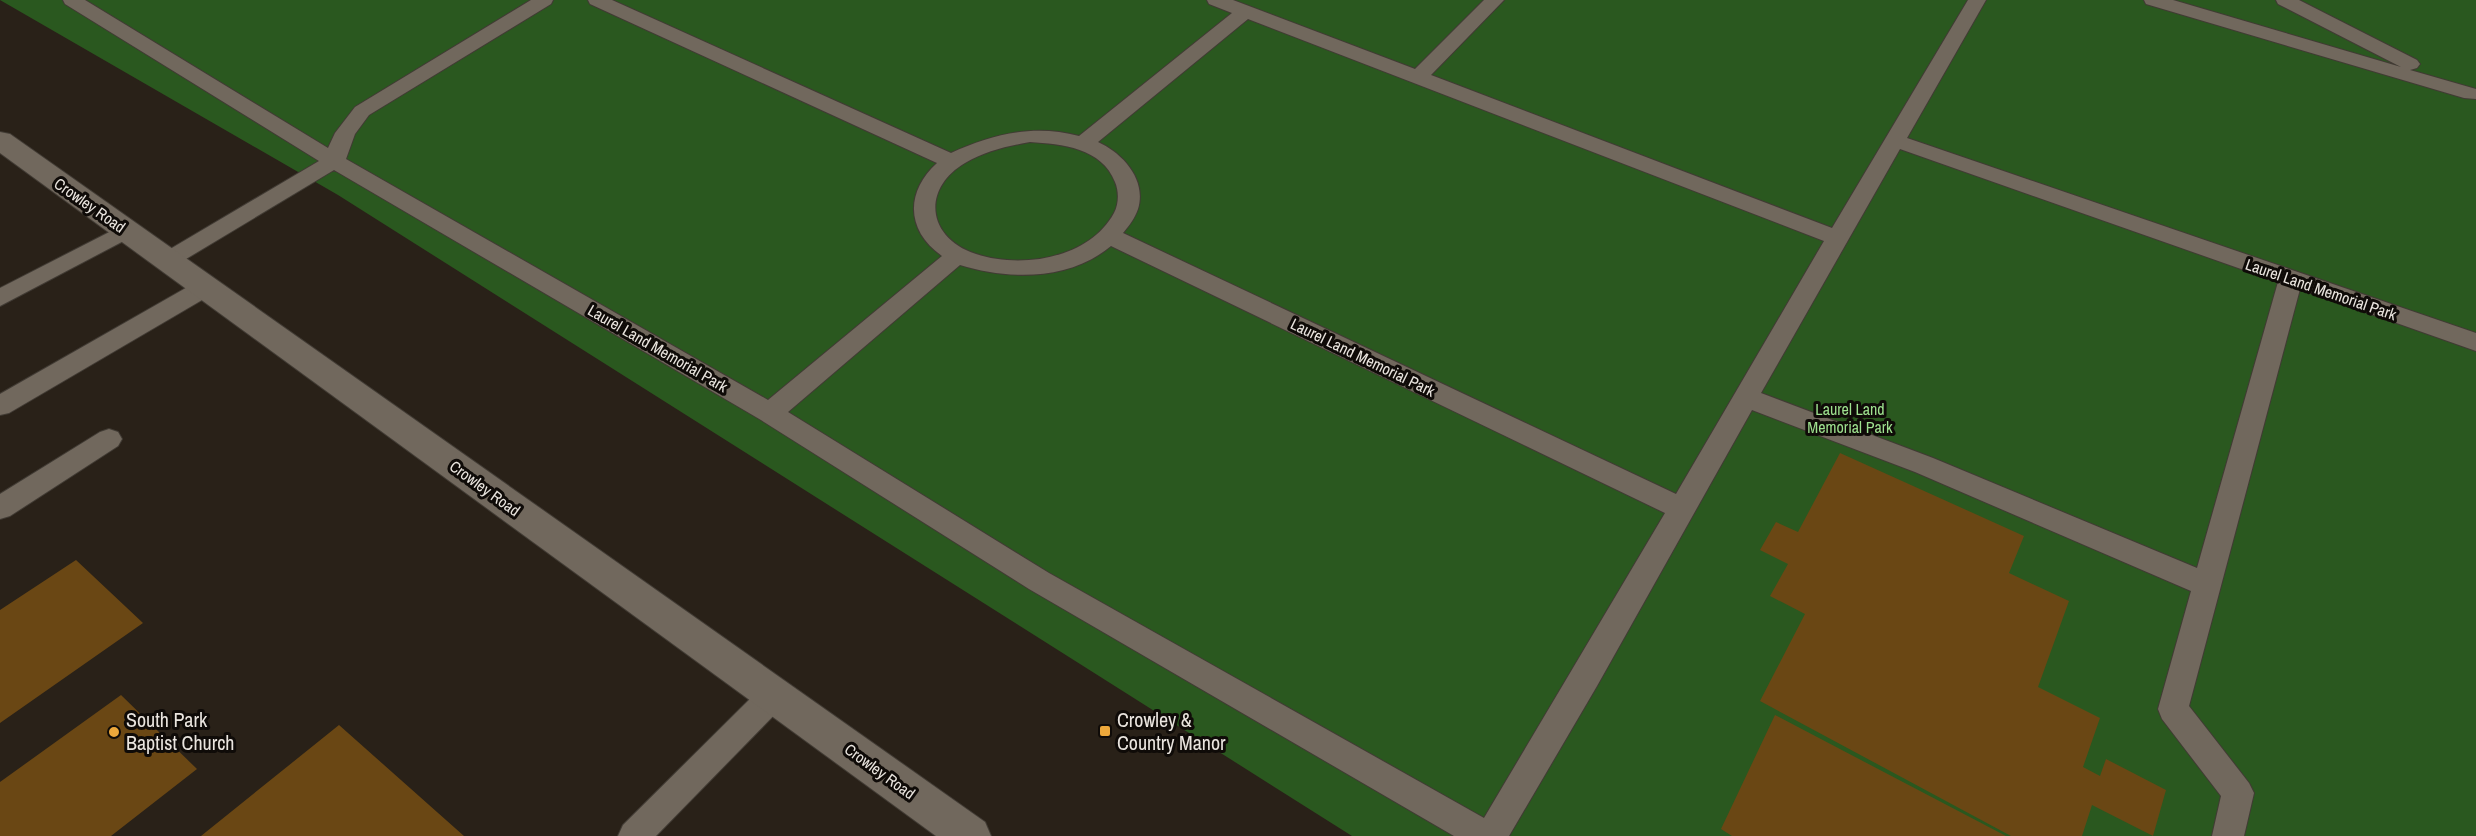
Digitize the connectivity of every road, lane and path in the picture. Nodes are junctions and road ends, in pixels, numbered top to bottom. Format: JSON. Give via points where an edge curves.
{"nodes":[{"id":1,"x":72,"y":0,"type":"edge"},
{"id":2,"x":544,"y":0,"type":"edge"},
{"id":3,"x":597,"y":0,"type":"edge"},
{"id":4,"x":1216,"y":0,"type":"edge"},
{"id":5,"x":1495,"y":0,"type":"edge"},
{"id":6,"x":1977,"y":0,"type":"edge"},
{"id":7,"x":2153,"y":0,"type":"edge"},
{"id":8,"x":2285,"y":0,"type":"edge"},
{"id":9,"x":1246,"y":11,"type":"junction"},
{"id":10,"x":1419,"y":76,"type":"junction"},
{"id":11,"x":2473,"y":95,"type":"edge"},
{"id":12,"x":0,"y":140,"type":"edge"},
{"id":13,"x":1893,"y":140,"type":"junction"},
{"id":14,"x":1083,"y":143,"type":"junction"},
{"id":15,"x":334,"y":161,"type":"junction"},
{"id":16,"x":951,"y":161,"type":"junction"},
{"id":17,"x":127,"y":231,"type":"junction"},
{"id":18,"x":1110,"y":236,"type":"junction"},
{"id":19,"x":1837,"y":238,"type":"junction"},
{"id":20,"x":957,"y":255,"type":"junction"},
{"id":21,"x":168,"y":260,"type":"junction"},
{"id":22,"x":2291,"y":278,"type":"junction"},
{"id":23,"x":206,"y":288,"type":"junction"},
{"id":24,"x":0,"y":298,"type":"edge"},
{"id":25,"x":2476,"y":342,"type":"edge"},
{"id":26,"x":1746,"y":397,"type":"junction"},
{"id":27,"x":0,"y":406,"type":"edge"},
{"id":28,"x":770,"y":413,"type":"junction"},
{"id":29,"x":109,"y":439,"type":"dead end"},
{"id":30,"x":0,"y":508,"type":"edge"},
{"id":31,"x":1682,"y":509,"type":"junction"},
{"id":32,"x":2207,"y":585,"type":"junction"},
{"id":33,"x":774,"y":695,"type":"junction"},
{"id":34,"x":633,"y":836,"type":"edge"},
{"id":35,"x":970,"y":836,"type":"edge"},
{"id":36,"x":1484,"y":836,"type":"edge"},
{"id":37,"x":1491,"y":836,"type":"edge"},
{"id":38,"x":2228,"y":836,"type":"edge"}],
"edges":[{"from":1,"to":15,"type":"lane","name":"Laurel Land Memorial Park"},
{"from":2,"to":15,"type":"lane","via":[[362,111],[345,133]]},
{"from":3,"to":16,"type":"lane"},
{"from":4,"to":9,"type":"lane"},
{"from":5,"to":10,"type":"lane"},
{"from":6,"to":13,"type":"lane"},
{"from":7,"to":11,"type":"lane"},
{"from":8,"to":11,"type":"lane"},
{"from":9,"to":10,"type":"lane"},
{"from":9,"to":14,"type":"lane"},
{"from":10,"to":19,"type":"lane"},
{"from":12,"to":17,"type":"main road","name":"Crowley Road"},
{"from":13,"to":19,"type":"lane"},
{"from":13,"to":22,"type":"lane","name":"Laurel Land Memorial Park"},
{"from":14,"to":16,"type":"lane","via":[[1058,137],[1011,138],[975,148]]},
{"from":14,"to":18,"type":"lane","via":[[1107,156],[1124,173],[1129,193],[1125,215]]},
{"from":15,"to":21,"type":"lane"},
{"from":15,"to":28,"type":"lane","name":"Laurel Land Memorial Park"},
{"from":16,"to":20,"type":"lane","via":[[934,179],[924,200],[925,221],[936,240]]},
{"from":17,"to":21,"type":"main road","name":"Crowley Road"},
{"from":17,"to":24,"type":"lane"},
{"from":18,"to":20,"type":"lane","via":[[1085,253],[1054,264],[1019,269],[985,266]]},
{"from":18,"to":31,"type":"lane","name":"Laurel Land Memorial Park"},
{"from":19,"to":26,"type":"lane"},
{"from":20,"to":28,"type":"lane"},
{"from":21,"to":23,"type":"main road","name":"Crowley Road"},
{"from":22,"to":25,"type":"lane","name":"Laurel Land Memorial Park"},
{"from":22,"to":32,"type":"lane"},
{"from":23,"to":27,"type":"lane"},
{"from":23,"to":33,"type":"main road","name":"Crowley Road"},
{"from":26,"to":31,"type":"lane"},
{"from":26,"to":32,"type":"lane","via":[[1924,465]]},
{"from":28,"to":36,"type":"lane","name":"Laurel Land Memorial Park","via":[[1039,581]]},
{"from":29,"to":30,"type":"lane"},
{"from":31,"to":37,"type":"lane"},
{"from":32,"to":38,"type":"lane","via":[[2173,709],[2238,793]]},
{"from":33,"to":34,"type":"lane"},
{"from":33,"to":35,"type":"main road","name":"Crowley Road"}]}
